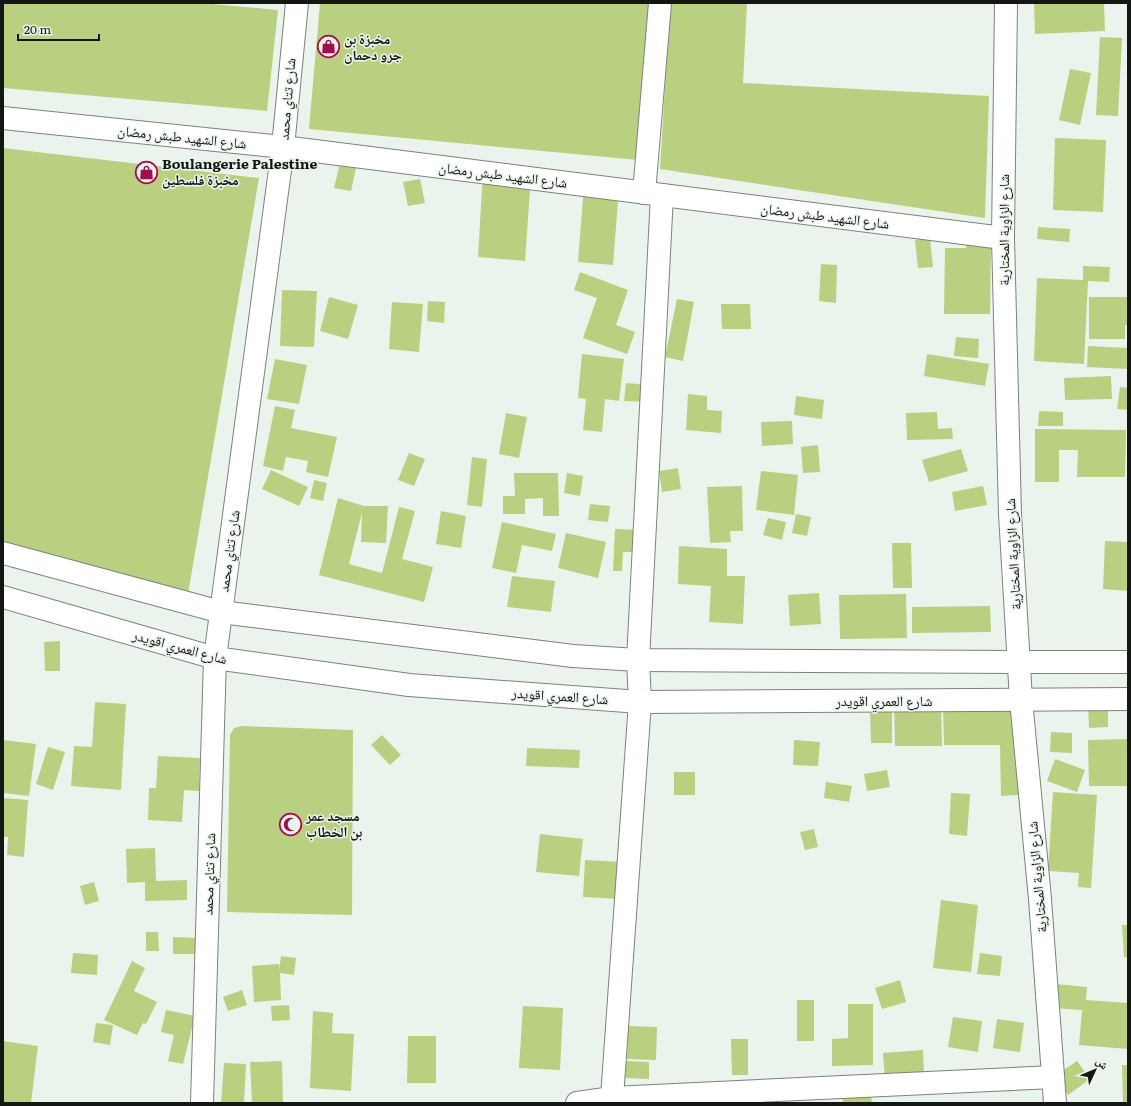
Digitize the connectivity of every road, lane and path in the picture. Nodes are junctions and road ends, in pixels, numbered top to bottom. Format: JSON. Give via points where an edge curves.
{"nodes":[{"id":1,"x":297,"y":3,"type":"edge"},
{"id":2,"x":660,"y":3,"type":"edge"},
{"id":3,"x":1006,"y":3,"type":"edge"},
{"id":4,"x":3,"y":118,"type":"edge"},
{"id":5,"x":283,"y":147,"type":"junction"},
{"id":6,"x":653,"y":194,"type":"junction"},
{"id":7,"x":1003,"y":238,"type":"junction"},
{"id":8,"x":3,"y":553,"type":"edge"},
{"id":9,"x":3,"y":597,"type":"edge"},
{"id":10,"x":221,"y":612,"type":"junction"},
{"id":11,"x":215,"y":658,"type":"junction"},
{"id":12,"x":638,"y":660,"type":"junction"},
{"id":13,"x":1018,"y":662,"type":"junction"},
{"id":14,"x":1128,"y":662,"type":"edge"},
{"id":15,"x":1128,"y":699,"type":"edge"},
{"id":16,"x":1021,"y":700,"type":"junction"},
{"id":17,"x":640,"y":702,"type":"junction"},
{"id":18,"x":1053,"y":1076,"type":"junction"},
{"id":19,"x":612,"y":1098,"type":"junction"},
{"id":20,"x":202,"y":1103,"type":"edge"},
{"id":21,"x":577,"y":1103,"type":"edge"},
{"id":22,"x":1055,"y":1103,"type":"edge"}],
"edges":[{"from":1,"to":5,"type":"street","name":"شارع تتاي محمد"},
{"from":2,"to":6,"type":"street"},
{"from":3,"to":7,"type":"street","name":"شارع الزاوية المختارية"},
{"from":4,"to":5,"type":"street","name":"شارع الشهيد طبش رمضان"},
{"from":5,"to":6,"type":"street","name":"شارع الشهيد طبش رمضان"},
{"from":5,"to":10,"type":"street","name":"شارع تتاي محمد"},
{"from":6,"to":7,"type":"street","name":"شارع الشهيد طبش رمضان"},
{"from":6,"to":12,"type":"street"},
{"from":7,"to":13,"type":"street","name":"شارع الزاوية المختارية","via":[[1010,514]]},
{"from":8,"to":10,"type":"street"},
{"from":9,"to":11,"type":"street","name":"شارع العمري اقويدر"},
{"from":10,"to":11,"type":"street","name":"شارع تتاي محمد"},
{"from":10,"to":12,"type":"street","via":[[573,656]]},
{"from":11,"to":17,"type":"street","name":"شارع العمري اقويدر","via":[[409,685]]},
{"from":11,"to":20,"type":"street","name":"شارع تتاي محمد"},
{"from":12,"to":13,"type":"street"},
{"from":12,"to":17,"type":"street"},
{"from":13,"to":14,"type":"street"},
{"from":13,"to":16,"type":"street","name":"شارع الزاوية المختارية"},
{"from":15,"to":16,"type":"street","name":"شارع العمري اقويدر"},
{"from":16,"to":17,"type":"street","name":"شارع العمري اقويدر"},
{"from":16,"to":18,"type":"street","name":"شارع الزاوية المختارية","via":[[1040,899]]},
{"from":17,"to":19,"type":"street"},
{"from":18,"to":19,"type":"street"},
{"from":18,"to":22,"type":"street","name":"شارع الزاوية المختارية"},
{"from":19,"to":21,"type":"street"}]}
